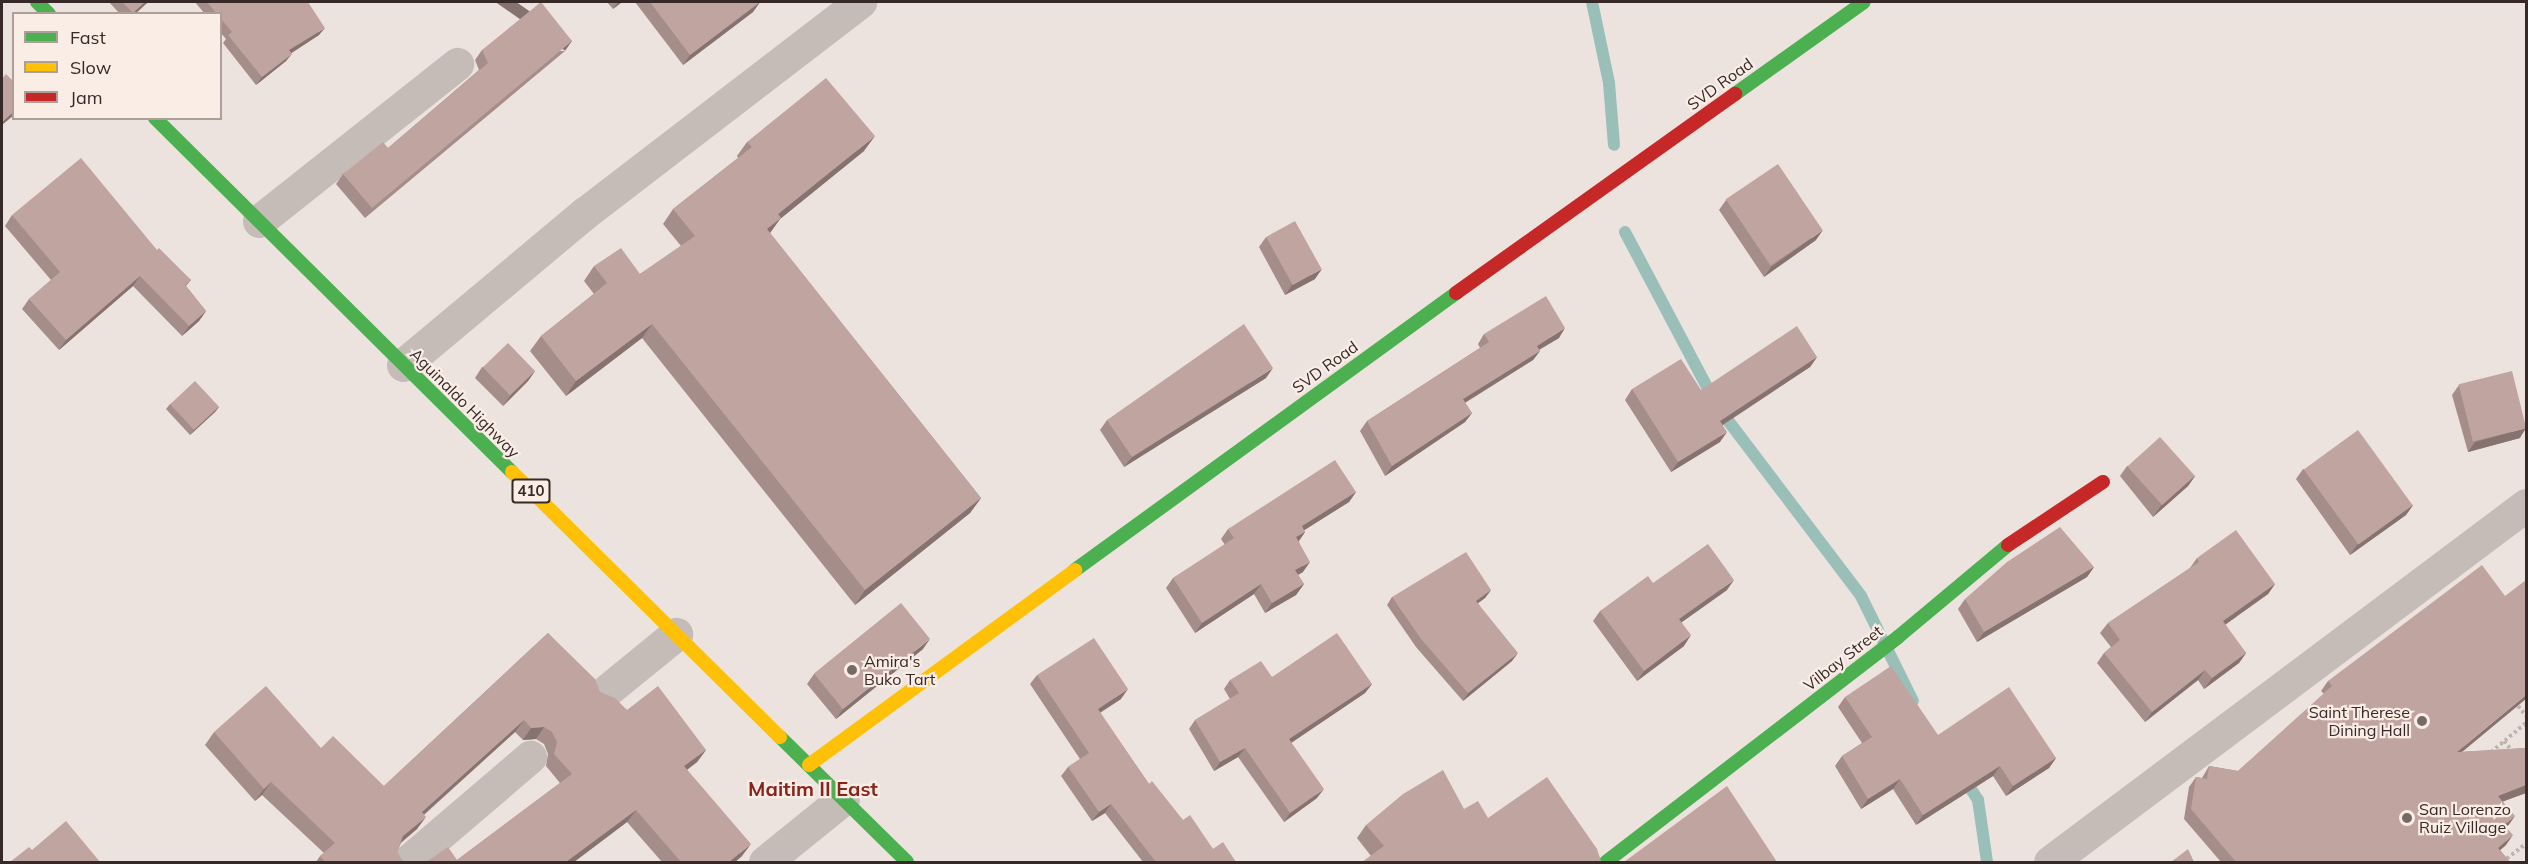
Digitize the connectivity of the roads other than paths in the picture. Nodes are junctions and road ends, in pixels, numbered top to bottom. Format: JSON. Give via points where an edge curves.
{"nodes":[{"id":1,"x":860,"y":2,"type":"edge"},
{"id":2,"x":1864,"y":2,"type":"edge"},
{"id":3,"x":457,"y":64,"type":"dead end"},
{"id":4,"x":157,"y":120,"type":"edge"},
{"id":5,"x":259,"y":221,"type":"junction"},
{"id":6,"x":403,"y":364,"type":"junction"},
{"id":7,"x":2103,"y":482,"type":"dead end"},
{"id":8,"x":2526,"y":505,"type":"edge"},
{"id":9,"x":675,"y":634,"type":"junction"},
{"id":10,"x":605,"y":692,"type":"edge"},
{"id":11,"x":530,"y":757,"type":"dead end"},
{"id":12,"x":809,"y":765,"type":"junction"},
{"id":13,"x":843,"y":799,"type":"junction"},
{"id":14,"x":407,"y":862,"type":"edge"},
{"id":15,"x":765,"y":862,"type":"edge"},
{"id":16,"x":907,"y":862,"type":"edge"},
{"id":17,"x":1606,"y":862,"type":"edge"},
{"id":18,"x":2051,"y":862,"type":"edge"}],
"edges":[{"from":1,"to":6,"type":"street","via":[[585,213]]},
{"from":2,"to":12,"type":"main road","name":"SVD Road","via":[[1349,370]]},
{"from":3,"to":5,"type":"street"},
{"from":4,"to":5,"type":"main road","name":"Aguinaldo Highway","number":"410"},
{"from":5,"to":6,"type":"main road","name":"Aguinaldo Highway","number":"410"},
{"from":6,"to":9,"type":"main road","name":"Aguinaldo Highway","number":"410"},
{"from":7,"to":17,"type":"main road","name":"Vilbay Street","via":[[1989,556],[1898,637]]},
{"from":8,"to":18,"type":"street"},
{"from":9,"to":10,"type":"street"},
{"from":9,"to":12,"type":"main road","name":"Aguinaldo Highway","number":"410"},
{"from":11,"to":14,"type":"street"},
{"from":12,"to":13,"type":"main road","name":"Aguinaldo Highway","number":"410"},
{"from":13,"to":15,"type":"street"},
{"from":13,"to":16,"type":"main road","name":"Aguinaldo Highway","number":"410"}]}
